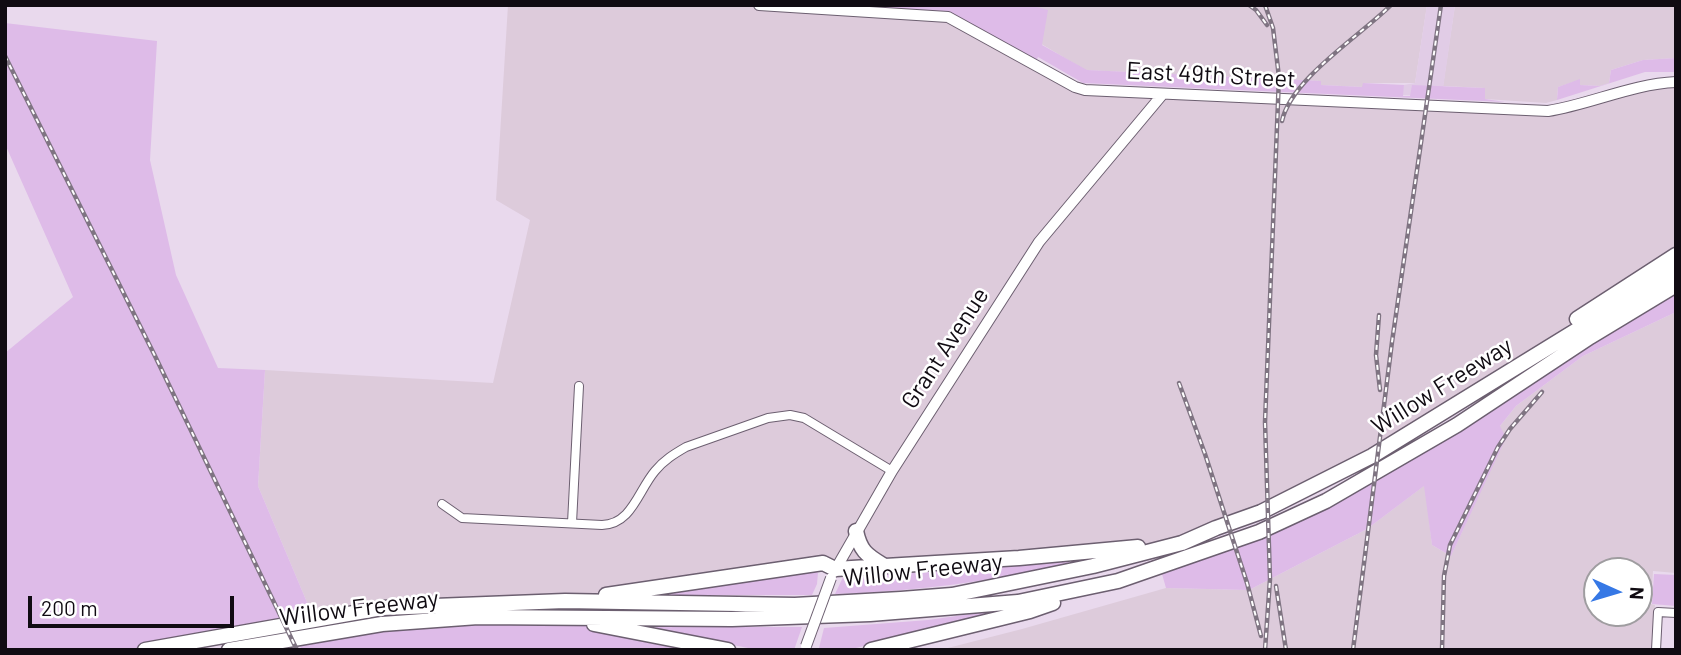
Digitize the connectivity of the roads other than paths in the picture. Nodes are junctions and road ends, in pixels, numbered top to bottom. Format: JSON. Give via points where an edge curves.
{"nodes":[{"id":1,"x":759,"y":5,"type":"edge"},
{"id":2,"x":1676,"y":82,"type":"edge"},
{"id":3,"x":1161,"y":94,"type":"junction"},
{"id":4,"x":1676,"y":255,"type":"edge"},
{"id":5,"x":1676,"y":269,"type":"edge"},
{"id":6,"x":1676,"y":285,"type":"edge"},
{"id":7,"x":1676,"y":293,"type":"edge"},
{"id":8,"x":1643,"y":304,"type":"junction"},
{"id":9,"x":1515,"y":366,"type":"junction"},
{"id":10,"x":579,"y":386,"type":"dead end"},
{"id":11,"x":892,"y":471,"type":"junction"},
{"id":12,"x":442,"y":504,"type":"dead end"},
{"id":13,"x":572,"y":523,"type":"junction"},
{"id":14,"x":856,"y":531,"type":"junction"},
{"id":15,"x":1182,"y":543,"type":"junction"},
{"id":16,"x":883,"y":565,"type":"junction"},
{"id":17,"x":833,"y":573,"type":"junction"},
{"id":18,"x":1118,"y":581,"type":"junction"},
{"id":19,"x":565,"y":601,"type":"junction"},
{"id":20,"x":1676,"y":613,"type":"edge"},
{"id":21,"x":554,"y":617,"type":"junction"},
{"id":22,"x":805,"y":648,"type":"edge"},
{"id":23,"x":145,"y":650,"type":"edge"},
{"id":24,"x":229,"y":650,"type":"edge"},
{"id":25,"x":728,"y":650,"type":"edge"},
{"id":26,"x":871,"y":650,"type":"edge"},
{"id":27,"x":1656,"y":650,"type":"edge"}],
"edges":[{"from":1,"to":3,"type":"street","name":"East 49th Street","via":[[948,17],[1075,87]]},
{"from":2,"to":3,"type":"street","name":"East 49th Street","via":[[1653,83],[1548,111]]},
{"from":3,"to":11,"type":"street","name":"Grant Avenue","via":[[1039,242]]},
{"from":4,"to":9,"type":"highway","via":[[1543,342]]},
{"from":5,"to":9,"type":"highway","name":"Willow Freeway"},
{"from":6,"to":8,"type":"highway","name":"Willow Freeway"},
{"from":7,"to":8,"type":"highway"},
{"from":8,"to":18,"type":"highway","name":"Willow Freeway","via":[[1457,425],[1326,501],[1259,531]]},
{"from":9,"to":15,"type":"highway","name":"Willow Freeway","via":[[1372,456],[1261,513]]},
{"from":10,"to":13,"type":"street"},
{"from":11,"to":13,"type":"street","via":[[804,418],[780,415],[673,454],[653,473],[621,522]]},
{"from":11,"to":14,"type":"street","name":"Grant Avenue"},
{"from":12,"to":13,"type":"street","via":[[462,518]]},
{"from":14,"to":16,"type":"highway","via":[[865,554]]},
{"from":14,"to":17,"type":"street","name":"Grant Avenue"},
{"from":15,"to":16,"type":"highway"},
{"from":15,"to":19,"type":"highway","name":"Willow Freeway","via":[[1018,582],[926,597],[795,605]]},
{"from":16,"to":17,"type":"highway"},
{"from":17,"to":19,"type":"highway","via":[[823,564]]},
{"from":17,"to":22,"type":"street","name":"Grant Avenue","bridge":true},
{"from":18,"to":21,"type":"highway","name":"Willow Freeway","via":[[1018,602],[870,614],[732,619]]},
{"from":18,"to":26,"type":"highway","via":[[1030,611]]},
{"from":19,"to":23,"type":"highway","name":"Willow Freeway","via":[[382,608]]},
{"from":20,"to":27,"type":"street","via":[[1658,612]]},
{"from":21,"to":24,"type":"highway","name":"Willow Freeway","via":[[382,624]]},
{"from":21,"to":25,"type":"highway"}]}
